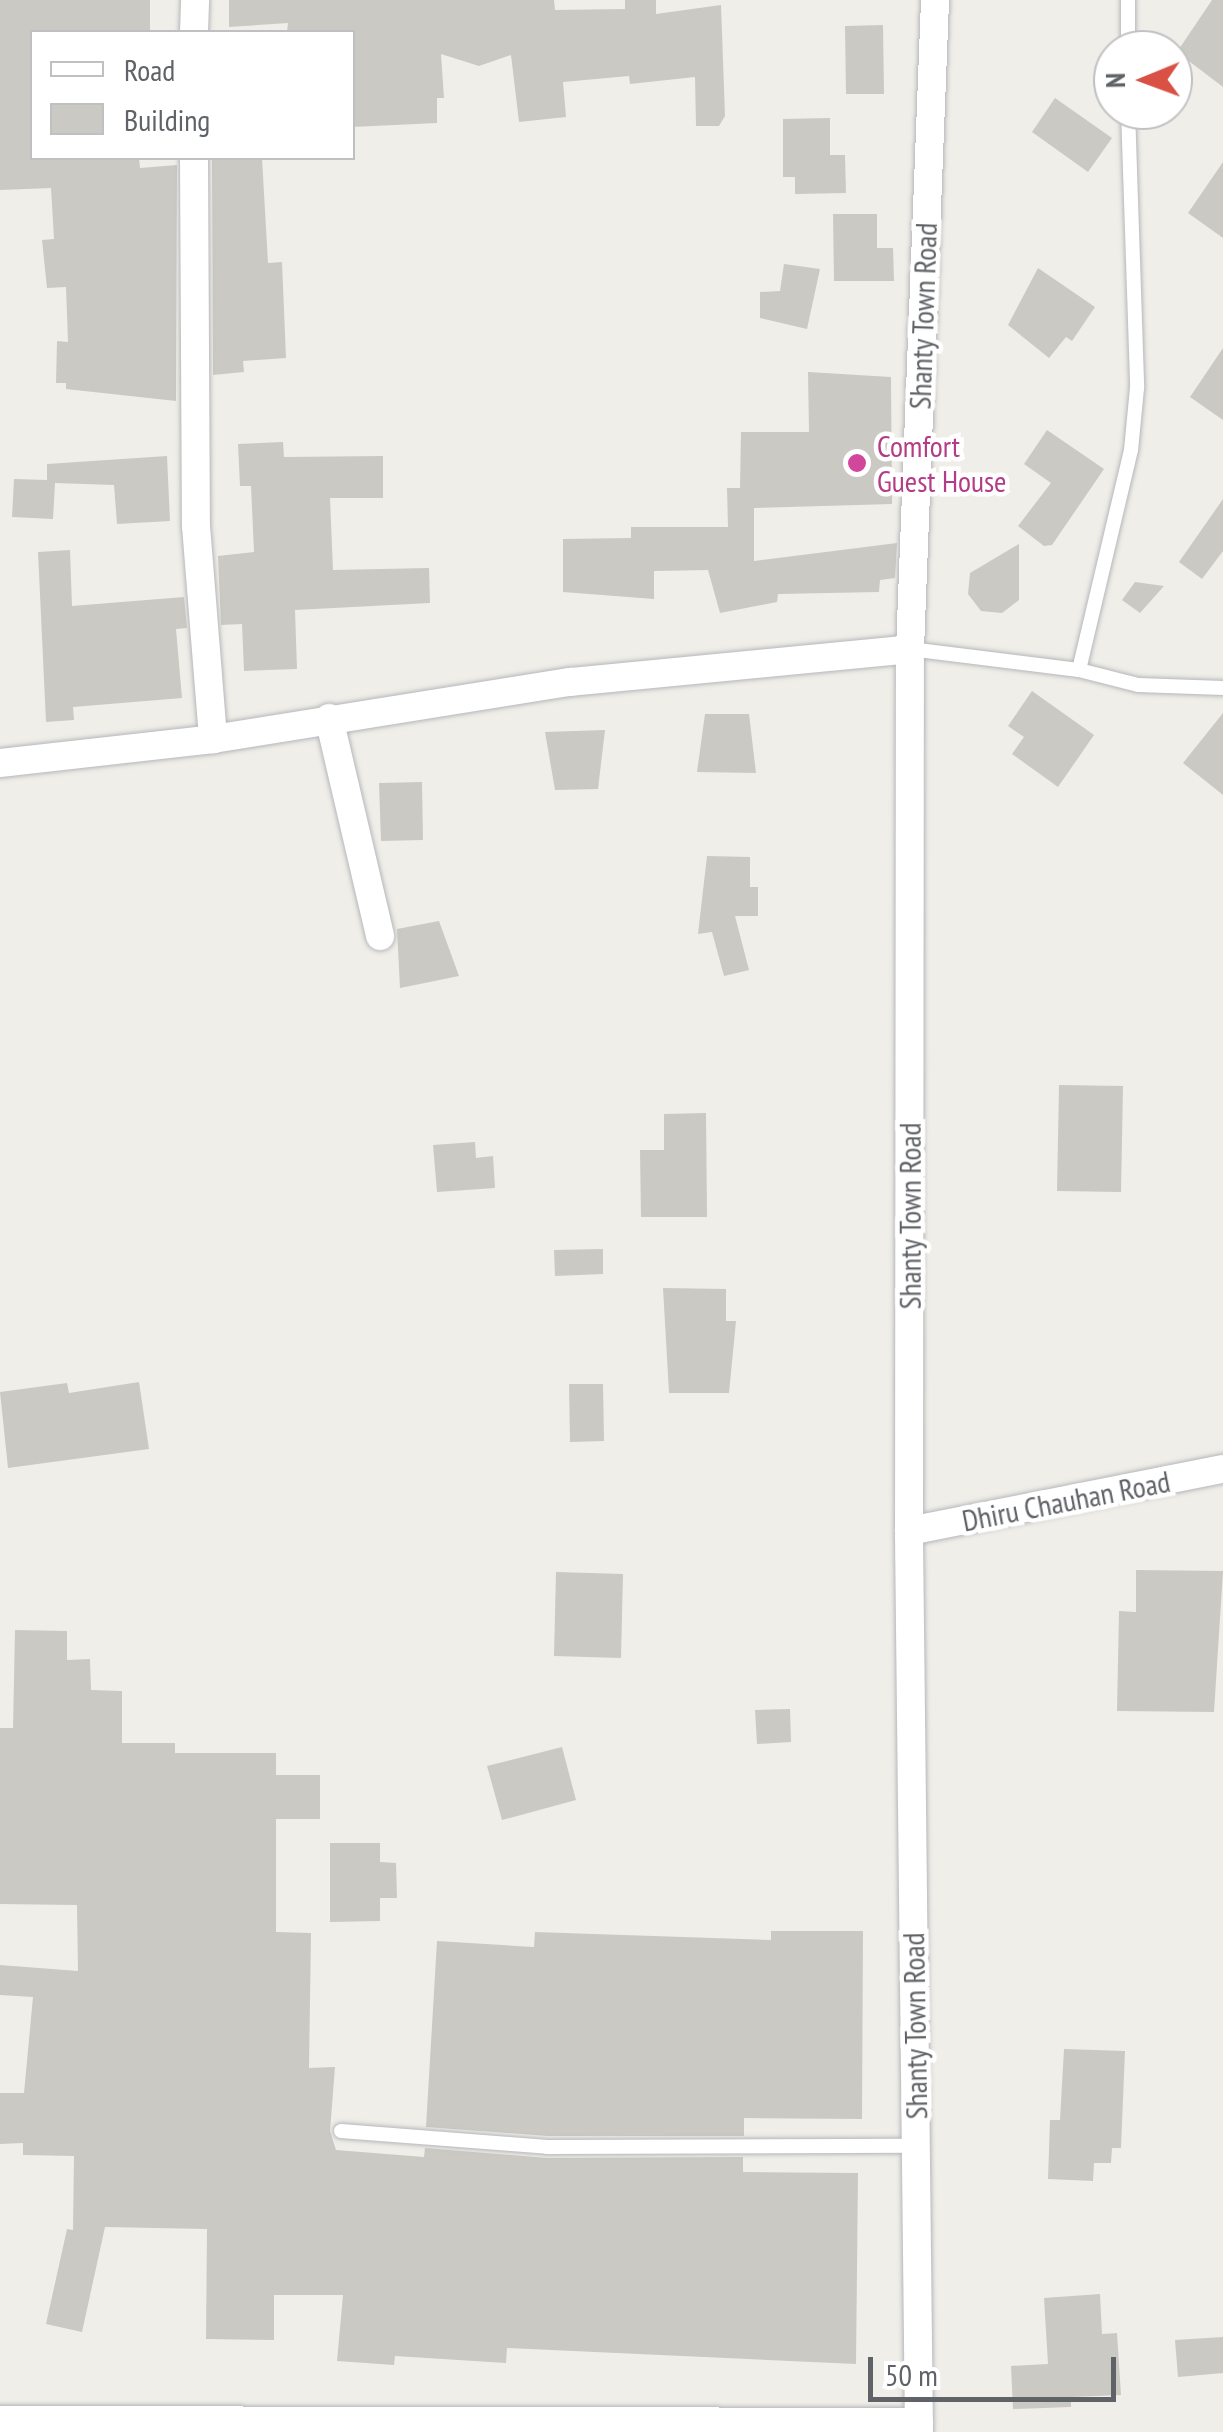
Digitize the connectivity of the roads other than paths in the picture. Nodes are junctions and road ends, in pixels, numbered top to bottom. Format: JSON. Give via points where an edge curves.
{"nodes":[{"id":1,"x":194,"y":0,"type":"edge"},
{"id":2,"x":935,"y":0,"type":"edge"},
{"id":3,"x":1128,"y":0,"type":"edge"},
{"id":4,"x":194,"y":30,"type":"edge"},
{"id":5,"x":1128,"y":30,"type":"edge"},
{"id":6,"x":1129,"y":130,"type":"edge"},
{"id":7,"x":194,"y":160,"type":"edge"},
{"id":8,"x":910,"y":649,"type":"junction"},
{"id":9,"x":1079,"y":670,"type":"junction"},
{"id":10,"x":1223,"y":688,"type":"edge"},
{"id":11,"x":329,"y":718,"type":"junction"},
{"id":12,"x":213,"y":738,"type":"junction"},
{"id":13,"x":0,"y":763,"type":"edge"},
{"id":14,"x":380,"y":936,"type":"dead end"},
{"id":15,"x":1223,"y":1469,"type":"edge"},
{"id":16,"x":909,"y":1531,"type":"junction"},
{"id":17,"x":341,"y":2131,"type":"dead end"},
{"id":18,"x":916,"y":2146,"type":"junction"},
{"id":19,"x":0,"y":2420,"type":"edge"},
{"id":20,"x":920,"y":2427,"type":"edge"}],
"edges":[{"from":1,"to":4,"type":"street"},
{"from":2,"to":8,"type":"street","name":"Shanty Town Road"},
{"from":3,"to":5,"type":"lane"},
{"from":6,"to":9,"type":"lane","via":[[1136,404]]},
{"from":7,"to":12,"type":"street","via":[[196,526]]},
{"from":8,"to":9,"type":"lane"},
{"from":8,"to":11,"type":"street","via":[[570,682]]},
{"from":8,"to":16,"type":"street","name":"Shanty Town Road"},
{"from":9,"to":10,"type":"lane","via":[[1138,686]]},
{"from":11,"to":12,"type":"street"},
{"from":11,"to":14,"type":"street"},
{"from":12,"to":13,"type":"street"},
{"from":15,"to":16,"type":"street","name":"Dhiru Chauhan Road"},
{"from":16,"to":18,"type":"street","name":"Shanty Town Road"},
{"from":17,"to":18,"type":"lane","via":[[547,2147]]},
{"from":18,"to":20,"type":"street","name":"Shanty Town Road"},
{"from":19,"to":20,"type":"street"}]}
